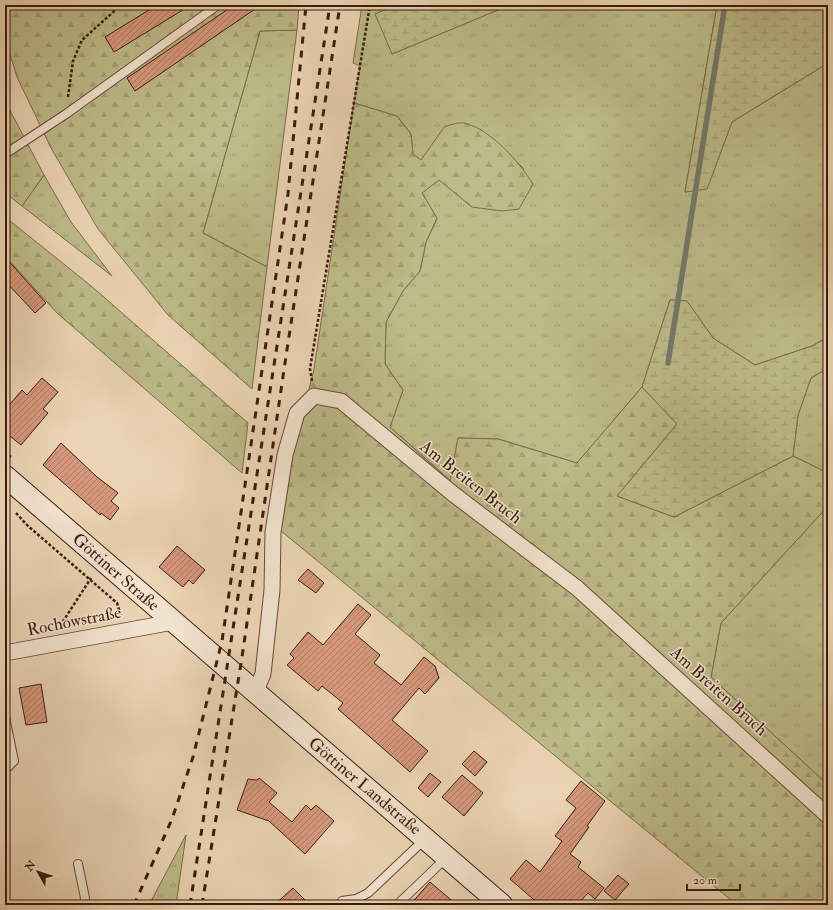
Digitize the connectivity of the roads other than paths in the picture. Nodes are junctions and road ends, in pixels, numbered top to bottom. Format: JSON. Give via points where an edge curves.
{"nodes":[{"id":1,"x":218,"y":5,"type":"edge"},
{"id":2,"x":5,"y":154,"type":"edge"},
{"id":3,"x":5,"y":476,"type":"edge"},
{"id":4,"x":173,"y":622,"type":"junction"},
{"id":5,"x":5,"y":653,"type":"edge"},
{"id":6,"x":227,"y":668,"type":"joint"},
{"id":7,"x":255,"y":693,"type":"junction"},
{"id":8,"x":5,"y":717,"type":"edge"},
{"id":9,"x":5,"y":770,"type":"edge"},
{"id":10,"x":828,"y":816,"type":"edge"},
{"id":11,"x":426,"y":838,"type":"junction"},
{"id":12,"x":448,"y":857,"type":"junction"},
{"id":13,"x":78,"y":864,"type":"dead end"},
{"id":14,"x":342,"y":901,"type":"dead end"},
{"id":15,"x":84,"y":905,"type":"edge"},
{"id":16,"x":397,"y":905,"type":"edge"},
{"id":17,"x":502,"y":905,"type":"edge"}],
"edges":[{"from":1,"to":2,"type":"lane","via":[[66,114]]},
{"from":3,"to":4,"type":"street","name":"Göttiner Straße"},
{"from":4,"to":5,"type":"street","name":"Rochowstraße"},
{"from":4,"to":6,"type":"street","name":"Göttiner Straße"},
{"from":6,"to":7,"type":"street","name":"Göttiner Landstraße"},
{"from":7,"to":10,"type":"street","name":"Am Breiten Bruch","via":[[262,674],[272,590],[273,532],[285,454],[297,414],[314,396],[342,401],[452,493],[577,588]]},
{"from":7,"to":11,"type":"street","name":"Göttiner Landstraße"},
{"from":8,"to":9,"type":"lane","via":[[14,761]]},
{"from":11,"to":12,"type":"street","name":"Göttiner Landstraße"},
{"from":11,"to":14,"type":"lane","via":[[368,893],[356,899]]},
{"from":12,"to":16,"type":"lane"},
{"from":12,"to":17,"type":"street","name":"Göttiner Landstraße"},
{"from":13,"to":15,"type":"lane","via":[[85,898]]}]}
